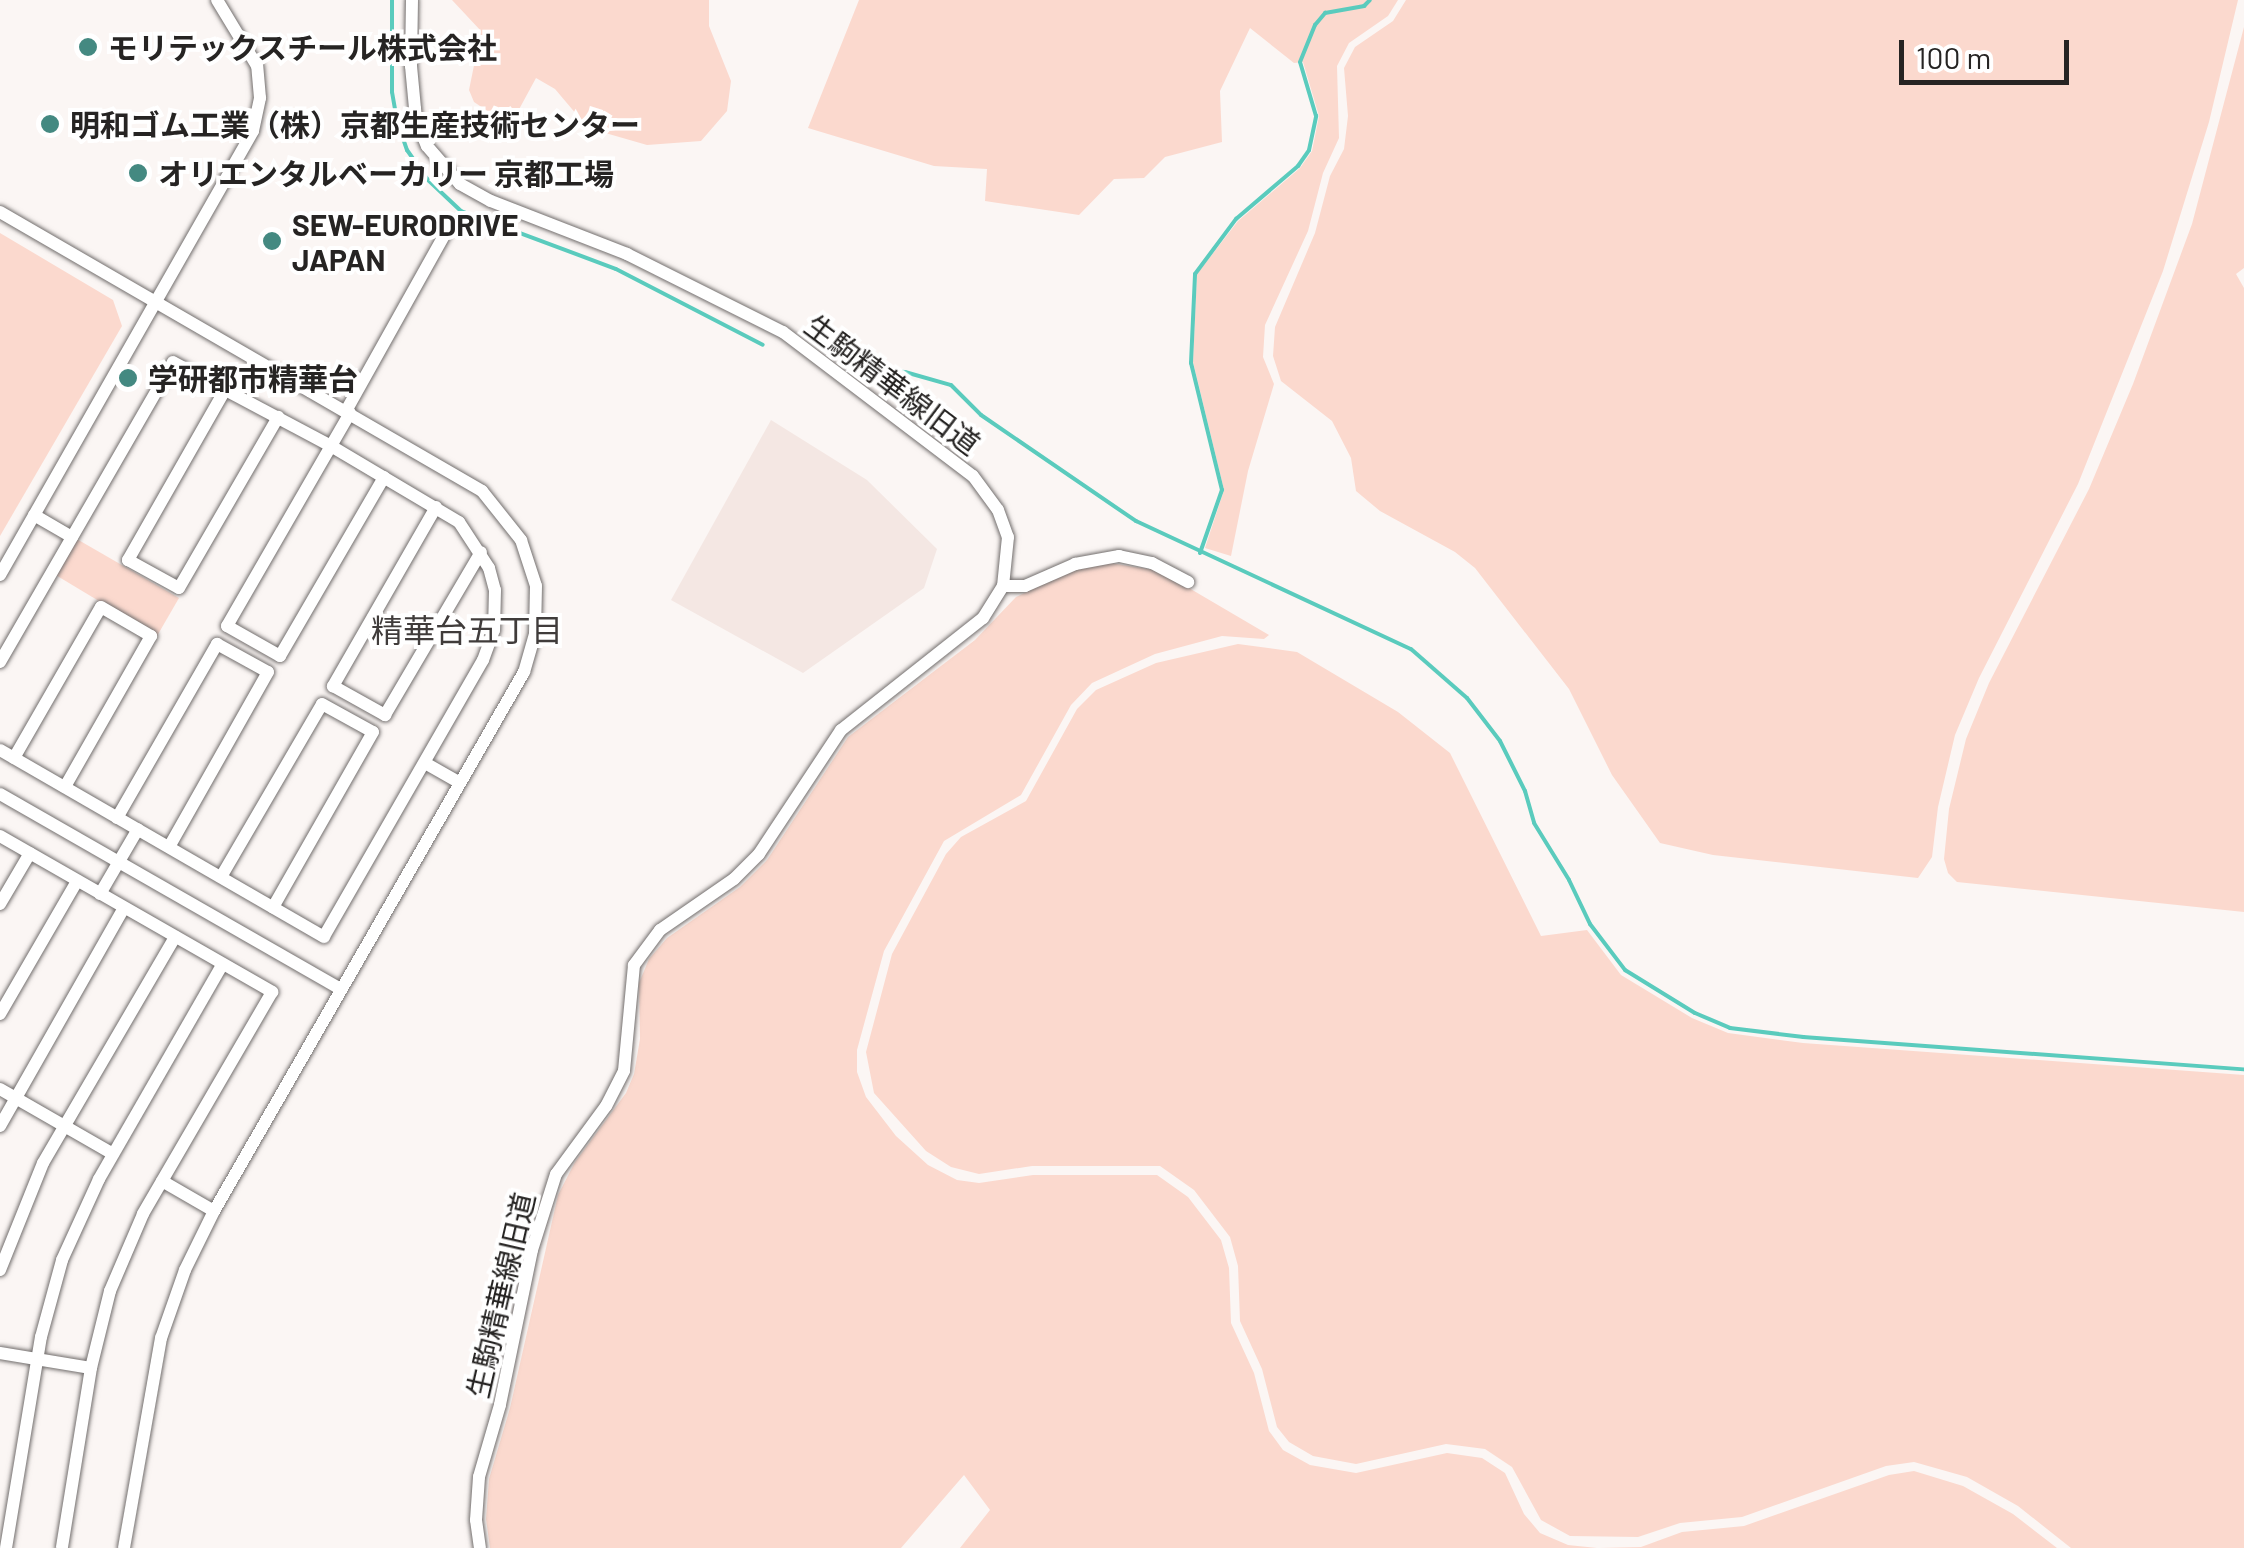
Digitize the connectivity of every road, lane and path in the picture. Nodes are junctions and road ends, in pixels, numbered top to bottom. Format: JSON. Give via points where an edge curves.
{"nodes":[{"id":1,"x":217,"y":0,"type":"edge"},
{"id":2,"x":412,"y":0,"type":"edge"},
{"id":3,"x":0,"y":212,"type":"edge"},
{"id":4,"x":450,"y":225,"type":"dead end"},
{"id":5,"x":156,"y":302,"type":"junction"},
{"id":6,"x":225,"y":390,"type":"junction"},
{"id":7,"x":348,"y":412,"type":"junction"},
{"id":8,"x":278,"y":418,"type":"junction"},
{"id":9,"x":331,"y":446,"type":"junction"},
{"id":10,"x":384,"y":477,"type":"junction"},
{"id":11,"x":436,"y":507,"type":"junction"},
{"id":12,"x":34,"y":514,"type":"junction"},
{"id":13,"x":72,"y":537,"type":"junction"},
{"id":14,"x":481,"y":552,"type":"junction"},
{"id":15,"x":0,"y":574,"type":"edge"},
{"id":16,"x":1188,"y":582,"type":"dead end"},
{"id":17,"x":1002,"y":586,"type":"junction"},
{"id":18,"x":228,"y":626,"type":"junction"},
{"id":19,"x":218,"y":644,"type":"junction"},
{"id":20,"x":0,"y":662,"type":"edge"},
{"id":21,"x":0,"y":750,"type":"edge"},
{"id":22,"x":14,"y":758,"type":"junction"},
{"id":23,"x":425,"y":763,"type":"junction"},
{"id":24,"x":460,"y":783,"type":"junction"},
{"id":25,"x":65,"y":788,"type":"junction"},
{"id":26,"x":0,"y":794,"type":"edge"},
{"id":27,"x":117,"y":818,"type":"junction"},
{"id":28,"x":138,"y":830,"type":"junction"},
{"id":29,"x":0,"y":836,"type":"edge"},
{"id":30,"x":169,"y":847,"type":"junction"},
{"id":31,"x":30,"y":853,"type":"junction"},
{"id":32,"x":119,"y":862,"type":"junction"},
{"id":33,"x":221,"y":877,"type":"junction"},
{"id":34,"x":77,"y":881,"type":"junction"},
{"id":35,"x":100,"y":894,"type":"junction"},
{"id":36,"x":0,"y":904,"type":"edge"},
{"id":37,"x":273,"y":907,"type":"junction"},
{"id":38,"x":124,"y":908,"type":"junction"},
{"id":39,"x":174,"y":937,"type":"junction"},
{"id":40,"x":222,"y":965,"type":"junction"},
{"id":41,"x":341,"y":989,"type":"junction"},
{"id":42,"x":0,"y":1014,"type":"edge"},
{"id":43,"x":0,"y":1090,"type":"edge"},
{"id":44,"x":16,"y":1098,"type":"junction"},
{"id":45,"x":0,"y":1126,"type":"edge"},
{"id":46,"x":63,"y":1126,"type":"junction"},
{"id":47,"x":113,"y":1154,"type":"junction"},
{"id":48,"x":162,"y":1181,"type":"junction"},
{"id":49,"x":214,"y":1211,"type":"junction"},
{"id":50,"x":0,"y":1270,"type":"edge"},
{"id":51,"x":0,"y":1353,"type":"edge"},
{"id":52,"x":38,"y":1359,"type":"junction"},
{"id":53,"x":91,"y":1368,"type":"junction"},
{"id":54,"x":6,"y":1548,"type":"edge"},
{"id":55,"x":62,"y":1548,"type":"edge"},
{"id":56,"x":124,"y":1548,"type":"edge"},
{"id":57,"x":480,"y":1548,"type":"edge"}],
"edges":[{"from":1,"to":5,"type":"street","via":[[257,66],[258,115]]},
{"from":2,"to":17,"type":"street","name":"生駒精華線旧道","via":[[416,118],[447,172],[491,202],[627,254],[806,347],[981,485],[1008,537]]},
{"from":3,"to":5,"type":"street"},
{"from":4,"to":7,"type":"street"},
{"from":5,"to":7,"type":"street"},
{"from":5,"to":12,"type":"street"},
{"from":6,"to":8,"type":"street"},
{"from":6,"to":8,"type":"street","via":[[128,560],[179,588]]},
{"from":6,"to":13,"type":"street","via":[[172,362]]},
{"from":7,"to":9,"type":"street"},
{"from":7,"to":24,"type":"street","via":[[482,491],[510,521],[531,564],[537,608],[530,659]]},
{"from":8,"to":9,"type":"street"},
{"from":9,"to":10,"type":"street"},
{"from":9,"to":18,"type":"street"},
{"from":10,"to":11,"type":"street"},
{"from":10,"to":18,"type":"street","via":[[280,656]]},
{"from":11,"to":14,"type":"street","via":[[459,522]]},
{"from":11,"to":14,"type":"street","via":[[333,686],[385,715]]},
{"from":12,"to":13,"type":"street"},
{"from":12,"to":15,"type":"street"},
{"from":13,"to":20,"type":"street"},
{"from":14,"to":23,"type":"street","via":[[496,590],[494,630]]},
{"from":16,"to":17,"type":"street","via":[[1120,556],[1075,564],[1025,586]]},
{"from":17,"to":57,"type":"street","name":"生駒精華線旧道","via":[[968,632],[830,741],[746,869],[648,942],[629,982],[624,1071],[556,1174],[532,1250],[479,1477]]},
{"from":18,"to":19,"type":"street"},
{"from":19,"to":27,"type":"street"},
{"from":19,"to":30,"type":"street","via":[[268,672]]},
{"from":21,"to":22,"type":"street"},
{"from":22,"to":25,"type":"street"},
{"from":22,"to":25,"type":"street","via":[[101,607],[118,616],[151,636]]},
{"from":23,"to":24,"type":"street"},
{"from":23,"to":37,"type":"street","via":[[324,937]]},
{"from":24,"to":41,"type":"street"},
{"from":25,"to":27,"type":"street"},
{"from":26,"to":32,"type":"street"},
{"from":27,"to":28,"type":"street"},
{"from":28,"to":30,"type":"street"},
{"from":28,"to":32,"type":"street"},
{"from":29,"to":31,"type":"street"},
{"from":30,"to":33,"type":"street"},
{"from":31,"to":34,"type":"street"},
{"from":31,"to":36,"type":"street"},
{"from":32,"to":35,"type":"street"},
{"from":32,"to":41,"type":"street"},
{"from":33,"to":37,"type":"street"},
{"from":33,"to":37,"type":"street","via":[[322,704],[372,732]]},
{"from":34,"to":35,"type":"street"},
{"from":34,"to":42,"type":"street"},
{"from":35,"to":38,"type":"street"},
{"from":38,"to":39,"type":"street"},
{"from":38,"to":44,"type":"street"},
{"from":39,"to":40,"type":"street"},
{"from":39,"to":46,"type":"street"},
{"from":40,"to":47,"type":"street"},
{"from":40,"to":48,"type":"street","via":[[272,992]]},
{"from":41,"to":49,"type":"street"},
{"from":43,"to":44,"type":"street"},
{"from":44,"to":45,"type":"street"},
{"from":44,"to":46,"type":"street"},
{"from":46,"to":47,"type":"street"},
{"from":46,"to":50,"type":"street"},
{"from":47,"to":52,"type":"street","via":[[62,1260]]},
{"from":48,"to":49,"type":"street"},
{"from":48,"to":53,"type":"street","via":[[120,1264]]},
{"from":49,"to":56,"type":"street","via":[[160,1338]]},
{"from":51,"to":52,"type":"street"},
{"from":52,"to":53,"type":"street"},
{"from":52,"to":54,"type":"street"},
{"from":53,"to":55,"type":"street"}]}
